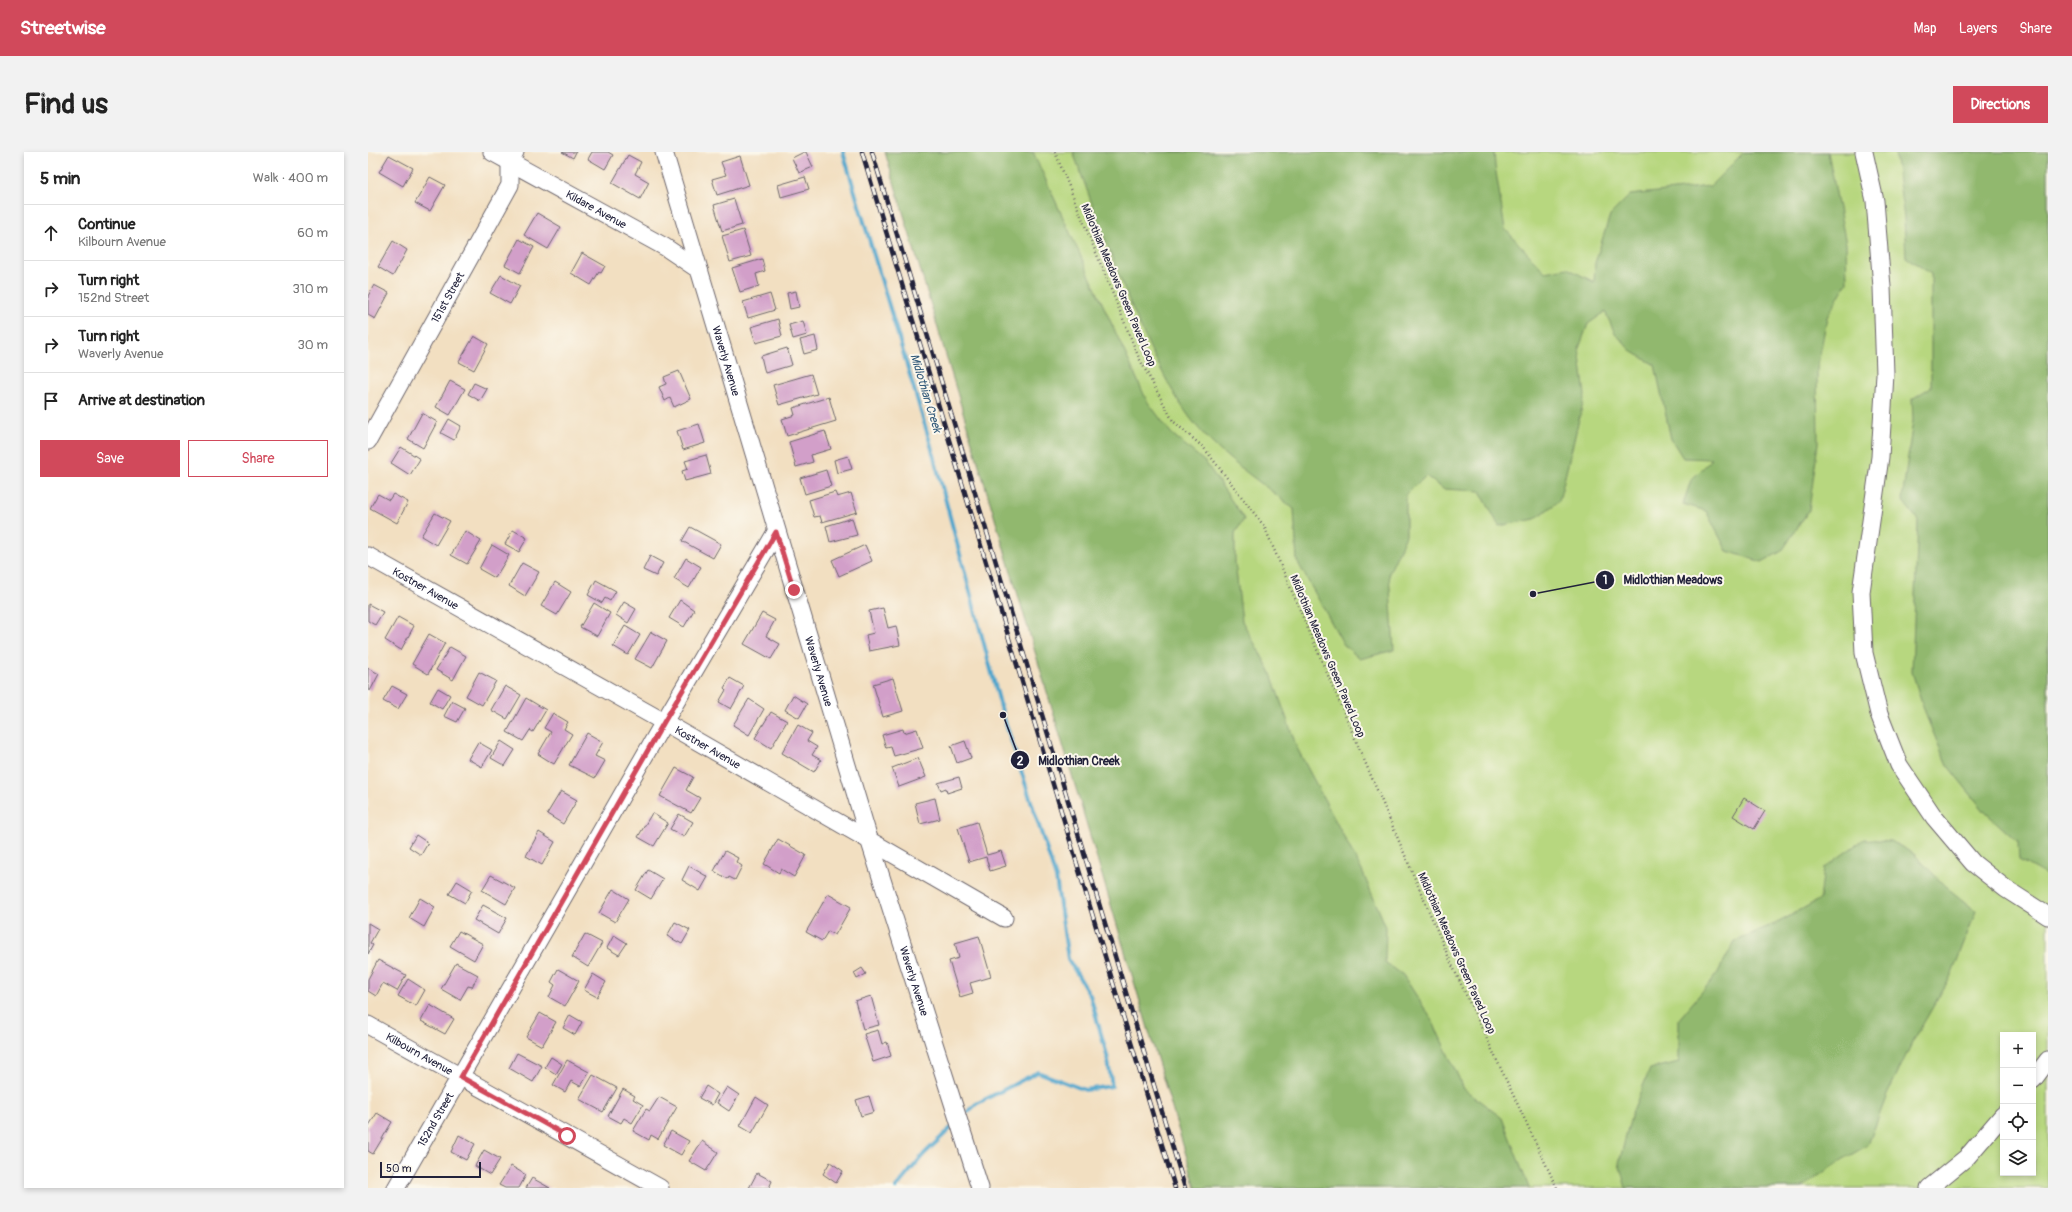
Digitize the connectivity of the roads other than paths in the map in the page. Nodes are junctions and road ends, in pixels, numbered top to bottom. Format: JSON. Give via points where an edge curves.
{"nodes":[{"id":1,"x":492,"y":152,"type":"edge"},
{"id":2,"x":664,"y":152,"type":"edge"},
{"id":3,"x":1864,"y":152,"type":"edge"},
{"id":4,"x":513,"y":157,"type":"edge"},
{"id":5,"x":699,"y":270,"type":"junction"},
{"id":6,"x":368,"y":441,"type":"edge"},
{"id":7,"x":776,"y":532,"type":"junction"},
{"id":8,"x":368,"y":556,"type":"edge"},
{"id":9,"x":664,"y":722,"type":"junction"},
{"id":10,"x":869,"y":839,"type":"junction"},
{"id":11,"x":2048,"y":916,"type":"edge"},
{"id":12,"x":1004,"y":918,"type":"dead end"},
{"id":13,"x":368,"y":1025,"type":"edge"},
{"id":14,"x":2048,"y":1060,"type":"edge"},
{"id":15,"x":2036,"y":1076,"type":"edge"},
{"id":16,"x":461,"y":1077,"type":"junction"},
{"id":17,"x":2000,"y":1118,"type":"edge"},
{"id":18,"x":396,"y":1188,"type":"edge"},
{"id":19,"x":660,"y":1188,"type":"edge"},
{"id":20,"x":980,"y":1188,"type":"edge"},
{"id":21,"x":1929,"y":1188,"type":"edge"}],
"edges":[{"from":1,"to":4,"type":"street","name":"Kildare Avenue"},
{"from":2,"to":5,"type":"street","name":"Waverly Avenue"},
{"from":3,"to":11,"type":"street","via":[[1876,201],[1885,374],[1880,457],[1861,592],[1864,652],[1879,714],[1899,765],[1934,816],[1973,863],[2006,889]]},
{"from":4,"to":5,"type":"street","name":"Kildare Avenue","via":[[665,247]]},
{"from":4,"to":6,"type":"street","name":"151st Street","via":[[510,184]]},
{"from":5,"to":7,"type":"street","name":"Waverly Avenue"},
{"from":7,"to":9,"type":"street","name":"152nd Street"},
{"from":7,"to":10,"type":"street","name":"Waverly Avenue"},
{"from":8,"to":9,"type":"street","name":"Kostner Avenue"},
{"from":9,"to":10,"type":"street","name":"Kostner Avenue"},
{"from":9,"to":16,"type":"street","name":"152nd Street"},
{"from":10,"to":12,"type":"street","name":"Kostner Avenue"},
{"from":10,"to":20,"type":"street","name":"Waverly Avenue"},
{"from":13,"to":16,"type":"street","name":"Kilbourn Avenue"},
{"from":14,"to":15,"type":"street"},
{"from":16,"to":18,"type":"street","name":"152nd Street"},
{"from":16,"to":19,"type":"street","name":"Kilbourn Avenue"},
{"from":17,"to":21,"type":"street","via":[[1966,1157]]}]}
